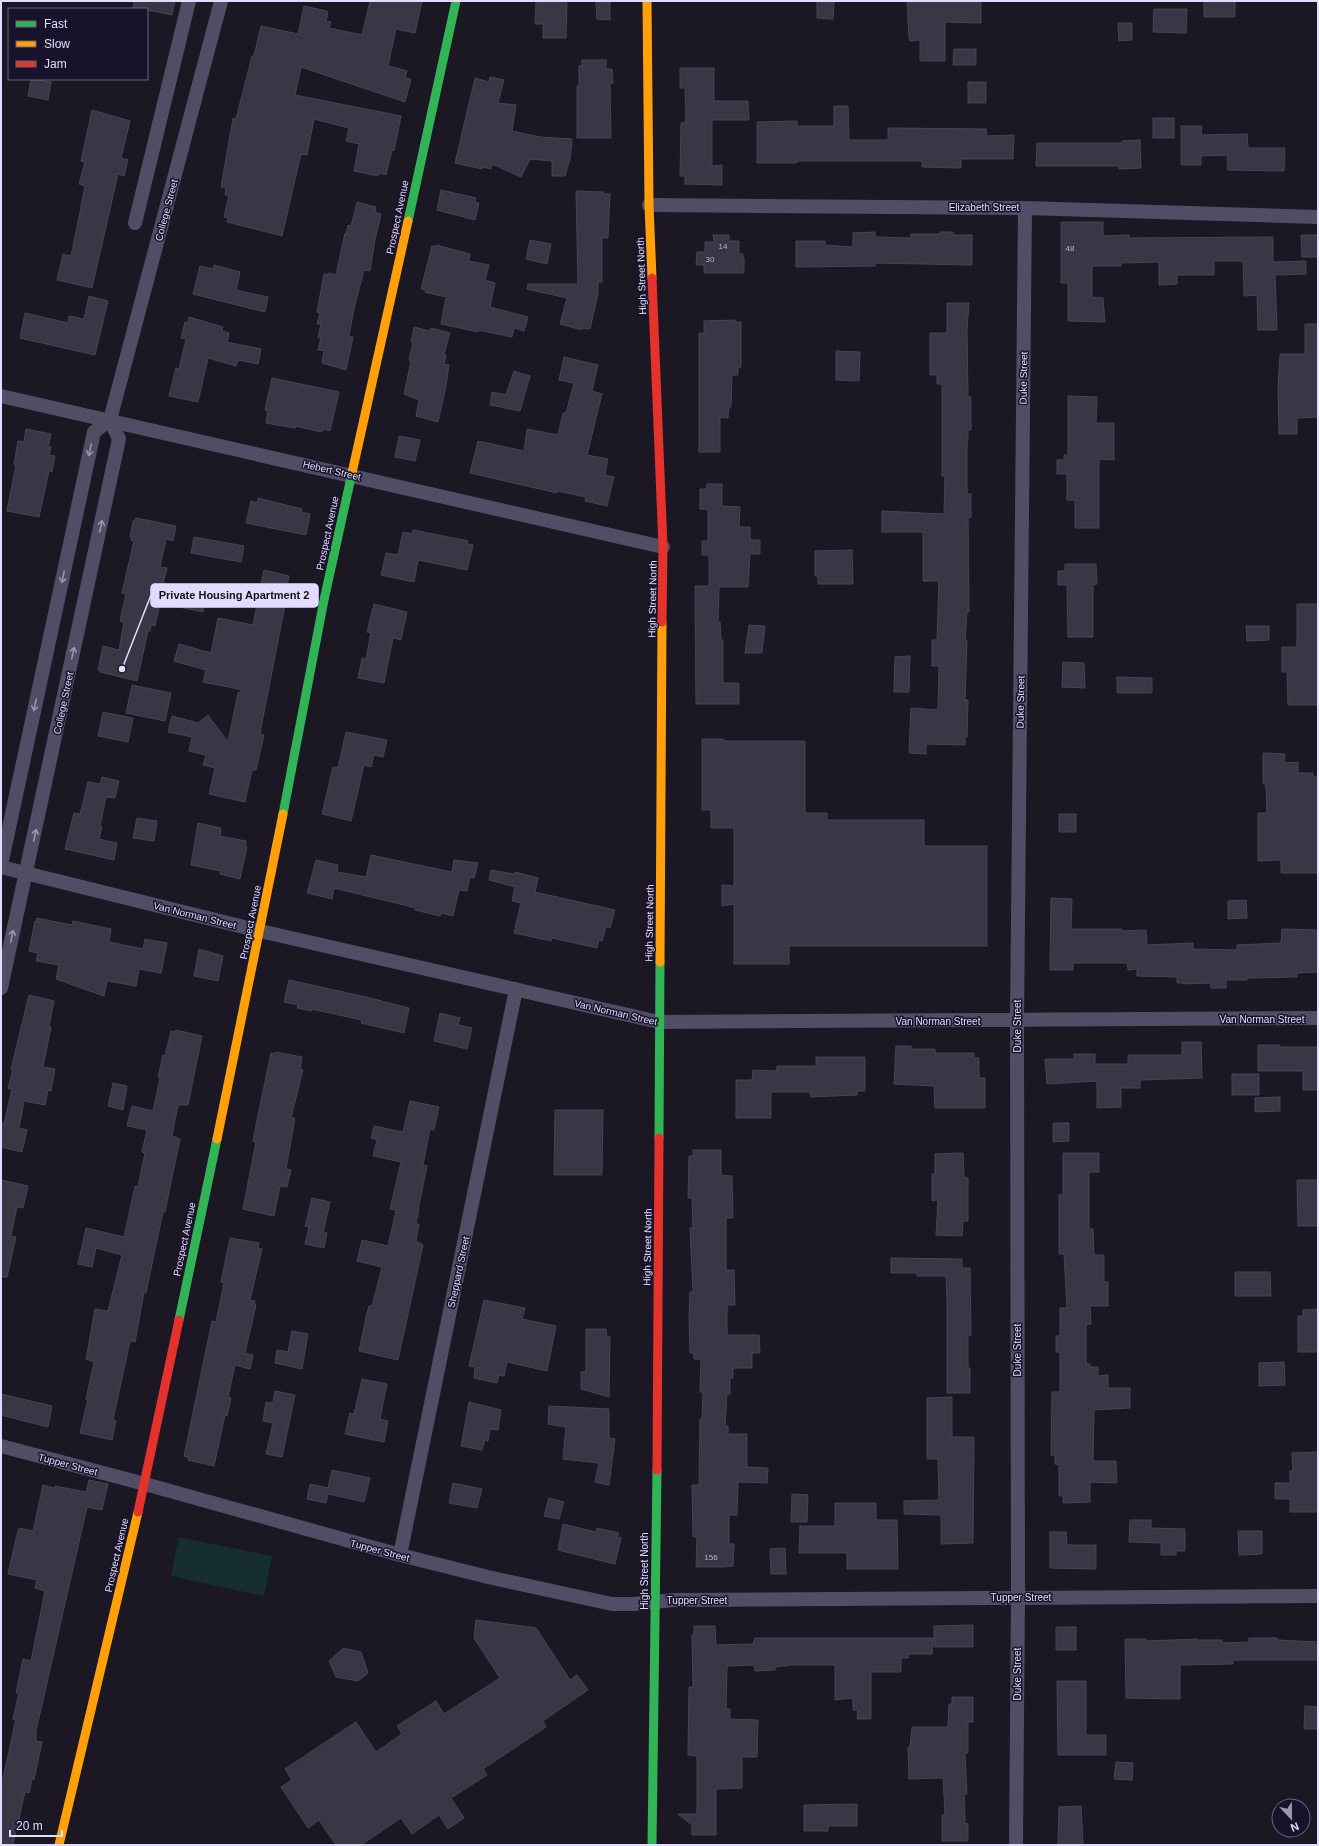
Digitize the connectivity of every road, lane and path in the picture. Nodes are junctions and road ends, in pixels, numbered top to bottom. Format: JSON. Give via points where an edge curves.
{"nodes":[{"id":1,"x":189,"y":1,"type":"edge"},
{"id":2,"x":221,"y":1,"type":"edge"},
{"id":3,"x":456,"y":1,"type":"edge"},
{"id":4,"x":647,"y":1,"type":"edge"},
{"id":5,"x":649,"y":205,"type":"junction"},
{"id":6,"x":1025,"y":208,"type":"junction"},
{"id":7,"x":1318,"y":217,"type":"edge"},
{"id":8,"x":135,"y":223,"type":"dead end"},
{"id":9,"x":1,"y":396,"type":"edge"},
{"id":10,"x":110,"y":420,"type":"junction"},
{"id":11,"x":351,"y":475,"type":"junction"},
{"id":12,"x":663,"y":547,"type":"junction"},
{"id":13,"x":1,"y":866,"type":"edge"},
{"id":14,"x":26,"y":873,"type":"junction"},
{"id":15,"x":260,"y":930,"type":"junction"},
{"id":16,"x":1,"y":988,"type":"edge"},
{"id":17,"x":516,"y":989,"type":"junction"},
{"id":18,"x":1318,"y":1018,"type":"edge"},
{"id":19,"x":1017,"y":1020,"type":"junction"},
{"id":20,"x":659,"y":1022,"type":"junction"},
{"id":21,"x":1,"y":1446,"type":"edge"},
{"id":22,"x":145,"y":1484,"type":"junction"},
{"id":23,"x":400,"y":1556,"type":"junction"},
{"id":24,"x":1318,"y":1596,"type":"edge"},
{"id":25,"x":1018,"y":1597,"type":"junction"},
{"id":26,"x":656,"y":1601,"type":"junction"},
{"id":27,"x":59,"y":1845,"type":"edge"},
{"id":28,"x":652,"y":1845,"type":"edge"},
{"id":29,"x":1016,"y":1845,"type":"edge"}],
"edges":[{"from":1,"to":8,"type":"street"},
{"from":2,"to":10,"type":"street","name":"College Street"},
{"from":3,"to":11,"type":"street","name":"Prospect Avenue"},
{"from":4,"to":5,"type":"street","name":"High Street North"},
{"from":5,"to":6,"type":"street","name":"Elizabeth Street"},
{"from":5,"to":12,"type":"street","name":"High Street North"},
{"from":6,"to":7,"type":"street","name":"Elizabeth Street"},
{"from":6,"to":19,"type":"street","name":"Duke Street"},
{"from":9,"to":10,"type":"street","name":"Hebert Street"},
{"from":10,"to":11,"type":"street","name":"Hebert Street"},
{"from":10,"to":13,"type":"street","one_way":true,"via":[[94,432]]},
{"from":14,"to":10,"type":"street","name":"College Street","one_way":true,"via":[[119,439]]},
{"from":11,"to":12,"type":"street","name":"Hebert Street"},
{"from":11,"to":15,"type":"street","name":"Prospect Avenue"},
{"from":12,"to":20,"type":"street","name":"High Street North"},
{"from":13,"to":14,"type":"street","name":"Van Norman Street"},
{"from":14,"to":15,"type":"street","name":"Van Norman Street"},
{"from":16,"to":14,"type":"street","name":"College Street","one_way":true},
{"from":15,"to":17,"type":"street","name":"Van Norman Street"},
{"from":15,"to":22,"type":"street","name":"Prospect Avenue"},
{"from":17,"to":20,"type":"street","name":"Van Norman Street"},
{"from":17,"to":23,"type":"street","name":"Sheppard Street"},
{"from":18,"to":19,"type":"street","name":"Van Norman Street"},
{"from":19,"to":20,"type":"street","name":"Van Norman Street"},
{"from":19,"to":25,"type":"street","name":"Duke Street"},
{"from":20,"to":26,"type":"street","name":"High Street North"},
{"from":21,"to":22,"type":"street","name":"Tupper Street"},
{"from":22,"to":23,"type":"street","name":"Tupper Street"},
{"from":22,"to":27,"type":"street","name":"Prospect Avenue"},
{"from":23,"to":26,"type":"street","name":"Tupper Street","via":[[612,1604]]},
{"from":24,"to":25,"type":"street","name":"Tupper Street"},
{"from":25,"to":26,"type":"street","name":"Tupper Street"},
{"from":25,"to":29,"type":"street","name":"Duke Street"},
{"from":26,"to":28,"type":"street","name":"High Street North"}]}
